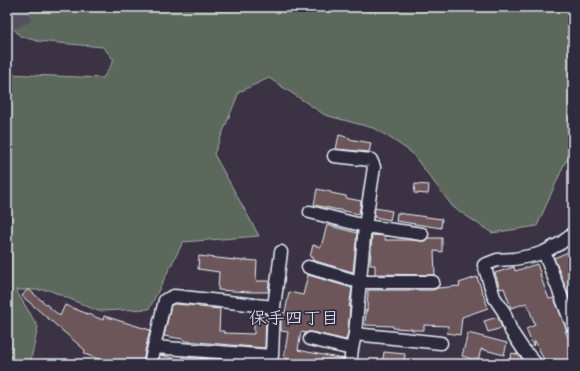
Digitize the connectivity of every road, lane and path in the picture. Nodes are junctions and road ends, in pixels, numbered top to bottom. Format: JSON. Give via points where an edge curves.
{"nodes":[{"id":1,"x":334,"y":156,"type":"dead end"},
{"id":2,"x":310,"y":212,"type":"dead end"},
{"id":3,"x":364,"y":226,"type":"junction"},
{"id":4,"x":422,"y":234,"type":"dead end"},
{"id":5,"x":573,"y":234,"type":"edge"},
{"id":6,"x":282,"y":252,"type":"dead end"},
{"id":7,"x":544,"y":252,"type":"junction"},
{"id":8,"x":308,"y":266,"type":"dead end"},
{"id":9,"x":359,"y":282,"type":"junction"},
{"id":10,"x":433,"y":282,"type":"dead end"},
{"id":11,"x":274,"y":307,"type":"junction"},
{"id":12,"x":573,"y":327,"type":"edge"},
{"id":13,"x":355,"y":334,"type":"junction"},
{"id":14,"x":310,"y":339,"type":"dead end"},
{"id":15,"x":441,"y":343,"type":"dead end"},
{"id":16,"x":154,"y":347,"type":"junction"},
{"id":17,"x":352,"y":349,"type":"junction"},
{"id":18,"x":150,"y":364,"type":"edge"},
{"id":19,"x":350,"y":364,"type":"edge"},
{"id":20,"x":536,"y":364,"type":"edge"}],
"edges":[{"from":1,"to":3,"type":"street","via":[[371,160],[374,167]]},
{"from":2,"to":3,"type":"street"},
{"from":3,"to":4,"type":"street"},
{"from":3,"to":9,"type":"street"},
{"from":5,"to":7,"type":"street"},
{"from":6,"to":11,"type":"street"},
{"from":7,"to":12,"type":"street"},
{"from":7,"to":20,"type":"street","via":[[484,264],[494,297],[504,312],[511,330]]},
{"from":8,"to":9,"type":"street"},
{"from":9,"to":10,"type":"street"},
{"from":9,"to":13,"type":"street"},
{"from":11,"to":16,"type":"street","via":[[174,296],[165,300]]},
{"from":11,"to":16,"type":"street","via":[[272,356]]},
{"from":13,"to":15,"type":"street"},
{"from":13,"to":17,"type":"street"},
{"from":14,"to":17,"type":"street"},
{"from":16,"to":18,"type":"street"},
{"from":17,"to":19,"type":"street"}]}
